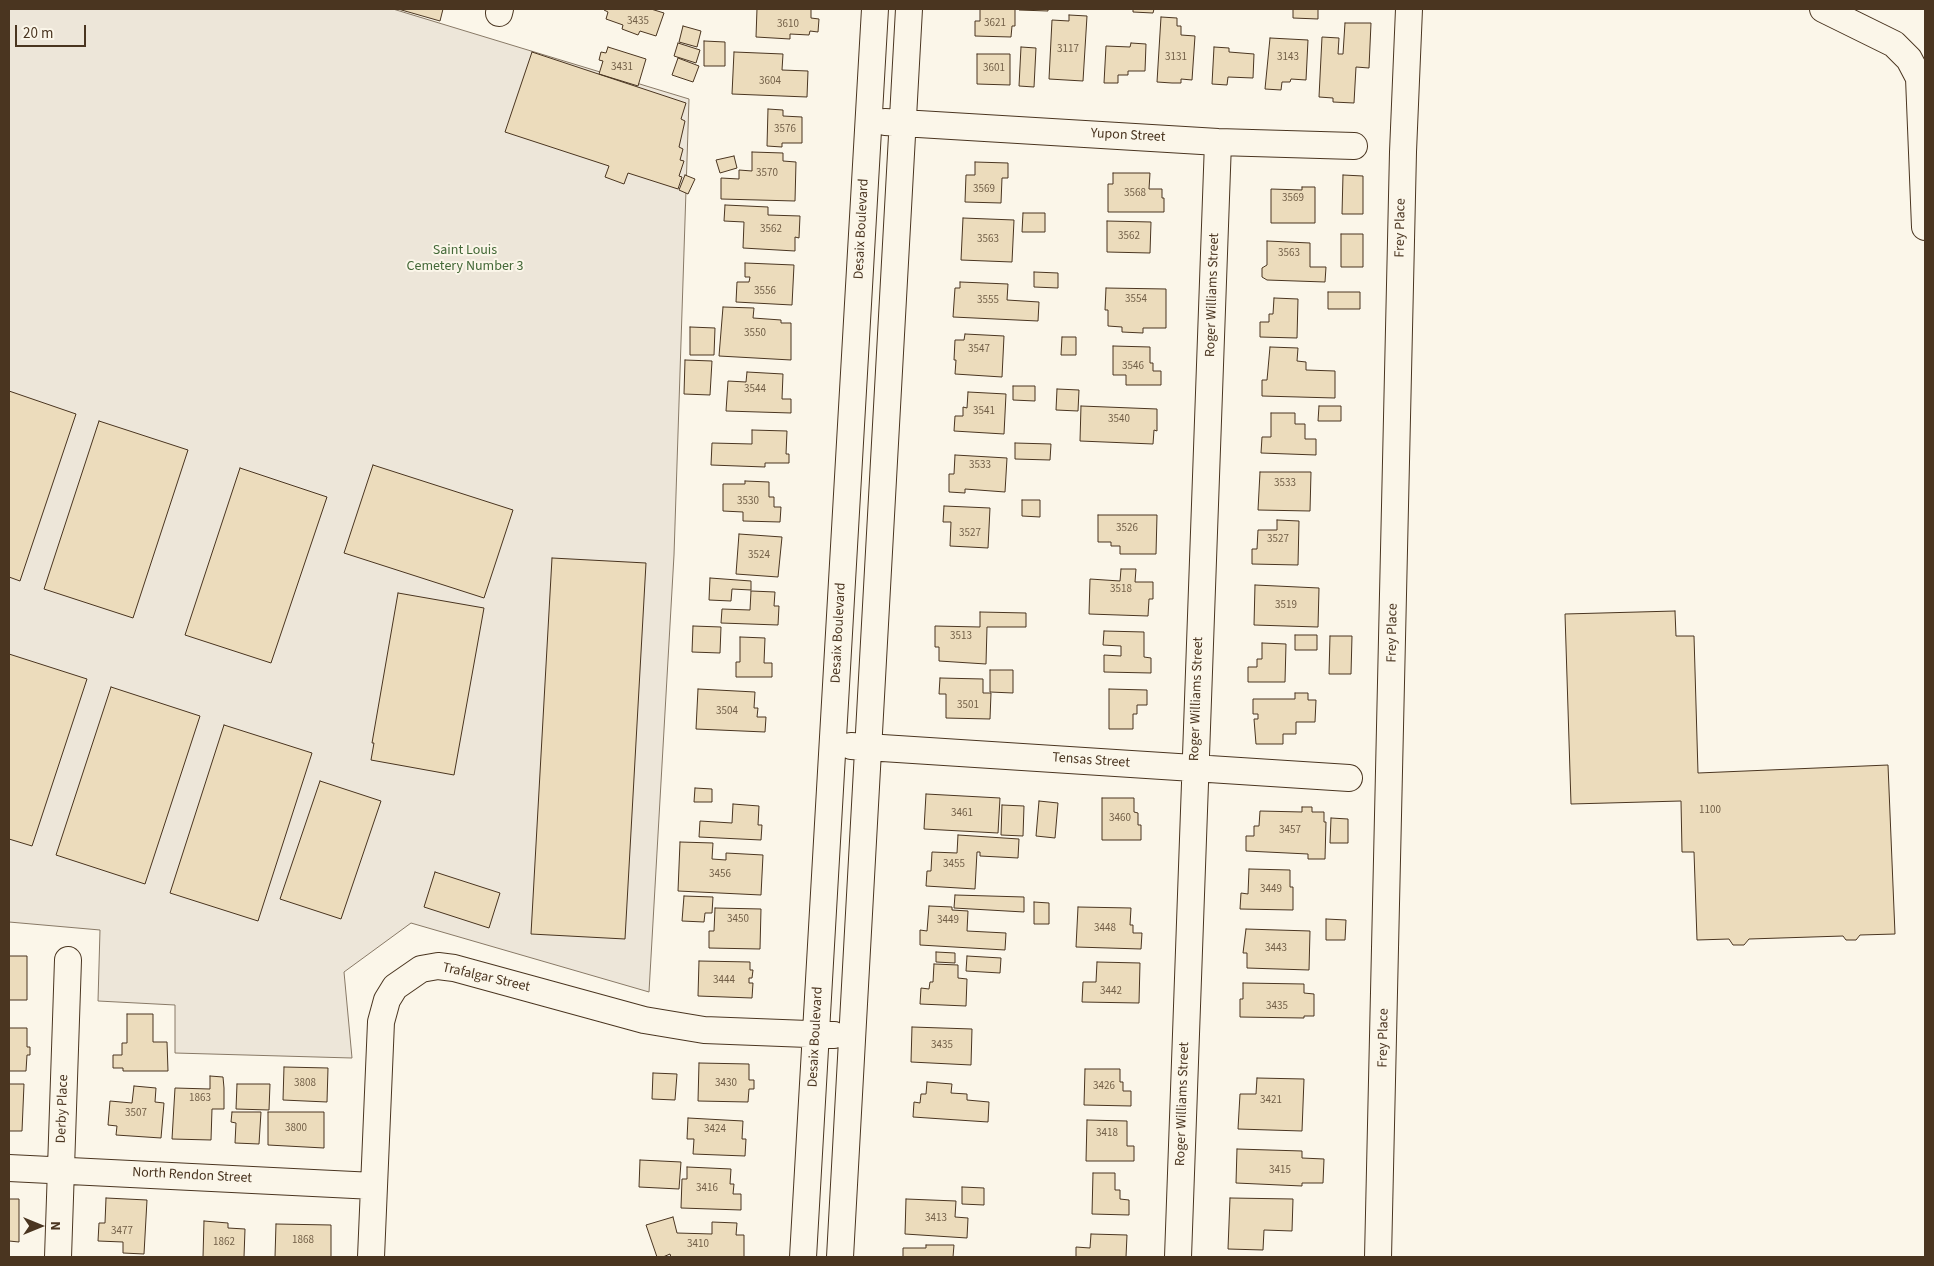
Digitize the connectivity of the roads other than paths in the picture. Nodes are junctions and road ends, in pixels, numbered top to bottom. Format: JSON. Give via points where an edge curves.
{"nodes":[{"id":1,"x":874,"y":9,"type":"edge"},
{"id":2,"x":909,"y":9,"type":"edge"},
{"id":3,"x":1409,"y":9,"type":"edge"},
{"id":4,"x":1823,"y":9,"type":"edge"},
{"id":5,"x":868,"y":120,"type":"junction"},
{"id":6,"x":902,"y":123,"type":"junction"},
{"id":7,"x":1218,"y":142,"type":"junction"},
{"id":8,"x":1354,"y":146,"type":"dead end"},
{"id":9,"x":1925,"y":227,"type":"edge"},
{"id":10,"x":833,"y":744,"type":"junction"},
{"id":11,"x":868,"y":747,"type":"junction"},
{"id":12,"x":1195,"y":768,"type":"junction"},
{"id":13,"x":1349,"y":778,"type":"dead end"},
{"id":14,"x":68,"y":960,"type":"dead end"},
{"id":15,"x":816,"y":1034,"type":"junction"},
{"id":16,"x":852,"y":1037,"type":"junction"},
{"id":17,"x":9,"y":1168,"type":"edge"},
{"id":18,"x":61,"y":1169,"type":"junction"},
{"id":19,"x":374,"y":1186,"type":"junction"},
{"id":20,"x":58,"y":1257,"type":"edge"},
{"id":21,"x":371,"y":1257,"type":"edge"},
{"id":22,"x":803,"y":1257,"type":"edge"},
{"id":23,"x":840,"y":1257,"type":"edge"},
{"id":24,"x":1178,"y":1257,"type":"edge"},
{"id":25,"x":1378,"y":1257,"type":"edge"}],
"edges":[{"from":1,"to":5,"type":"street","name":"Desaix Boulevard"},
{"from":2,"to":6,"type":"street"},
{"from":3,"to":25,"type":"street","name":"Frey Place"},
{"from":4,"to":9,"type":"street","via":[[1894,44],[1909,59],[1919,78]]},
{"from":5,"to":6,"type":"street","name":"Yupon Street"},
{"from":5,"to":10,"type":"street","name":"Desaix Boulevard"},
{"from":6,"to":7,"type":"street","name":"Yupon Street"},
{"from":6,"to":11,"type":"street"},
{"from":7,"to":8,"type":"street","name":"Yupon Street"},
{"from":7,"to":12,"type":"street","name":"Roger Williams Street"},
{"from":10,"to":11,"type":"street","name":"Tensas Street"},
{"from":10,"to":15,"type":"street","name":"Desaix Boulevard"},
{"from":11,"to":12,"type":"street","name":"Tensas Street"},
{"from":11,"to":16,"type":"street"},
{"from":12,"to":13,"type":"street","name":"Tensas Street"},
{"from":12,"to":24,"type":"street","name":"Roger Williams Street"},
{"from":14,"to":18,"type":"street","name":"Derby Place"},
{"from":15,"to":16,"type":"street","name":"Trafalgar Street"},
{"from":15,"to":19,"type":"street","name":"Trafalgar Street","via":[[704,1030],[661,1023],[474,972],[438,966],[421,968],[395,987],[387,1000],[381,1022]]},
{"from":15,"to":22,"type":"street","name":"Desaix Boulevard"},
{"from":16,"to":23,"type":"street"},
{"from":17,"to":18,"type":"street","name":"North Rendon Street"},
{"from":18,"to":19,"type":"street","name":"North Rendon Street"},
{"from":18,"to":20,"type":"street","name":"Derby Place"},
{"from":19,"to":21,"type":"street","name":"Trafalgar Street"}]}
